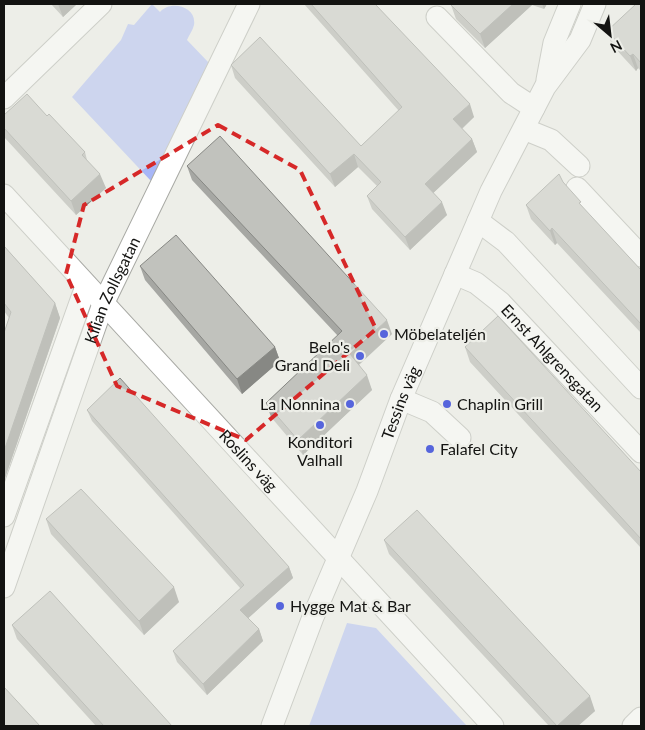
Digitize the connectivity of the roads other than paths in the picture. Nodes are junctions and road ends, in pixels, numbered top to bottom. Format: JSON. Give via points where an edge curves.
{"nodes":[{"id":1,"x":101,"y":4,"type":"edge"},
{"id":2,"x":249,"y":4,"type":"edge"},
{"id":3,"x":570,"y":4,"type":"edge"},
{"id":4,"x":595,"y":4,"type":"edge"},
{"id":5,"x":437,"y":17,"type":"dead end"},
{"id":6,"x":545,"y":86,"type":"junction"},
{"id":7,"x":4,"y":98,"type":"edge"},
{"id":8,"x":534,"y":108,"type":"junction"},
{"id":9,"x":524,"y":129,"type":"junction"},
{"id":10,"x":579,"y":166,"type":"dead end"},
{"id":11,"x":578,"y":188,"type":"dead end"},
{"id":12,"x":4,"y":194,"type":"edge"},
{"id":13,"x":478,"y":221,"type":"junction"},
{"id":14,"x":641,"y":256,"type":"edge"},
{"id":15,"x":455,"y":274,"type":"junction"},
{"id":16,"x":86,"y":286,"type":"junction"},
{"id":17,"x":103,"y":304,"type":"junction"},
{"id":18,"x":641,"y":388,"type":"edge"},
{"id":19,"x":402,"y":399,"type":"junction"},
{"id":20,"x":460,"y":438,"type":"dead end"},
{"id":21,"x":641,"y":452,"type":"edge"},
{"id":22,"x":4,"y":516,"type":"edge"},
{"id":23,"x":337,"y":558,"type":"junction"},
{"id":24,"x":4,"y":587,"type":"edge"},
{"id":25,"x":641,"y":718,"type":"edge"},
{"id":26,"x":272,"y":726,"type":"edge"},
{"id":27,"x":493,"y":726,"type":"edge"},
{"id":28,"x":633,"y":726,"type":"edge"}],
"edges":[{"from":1,"to":7,"type":"street"},
{"from":2,"to":17,"type":"street","name":"Kilian Zollsgatan"},
{"from":3,"to":6,"type":"street","name":"Tessins väg","via":[[554,43]]},
{"from":4,"to":6,"type":"street","name":"Tessins väg","via":[[580,40]]},
{"from":5,"to":8,"type":"street","via":[[511,93]]},
{"from":6,"to":8,"type":"street","name":"Tessins väg"},
{"from":8,"to":9,"type":"street","name":"Tessins väg"},
{"from":9,"to":10,"type":"street","via":[[551,140]]},
{"from":9,"to":13,"type":"street","name":"Tessins väg"},
{"from":11,"to":14,"type":"street"},
{"from":12,"to":16,"type":"street","name":"Roslins väg"},
{"from":13,"to":15,"type":"street","name":"Tessins väg"},
{"from":13,"to":18,"type":"street","via":[[506,242]]},
{"from":15,"to":19,"type":"street","name":"Tessins väg"},
{"from":15,"to":21,"type":"street","name":"Ernst Ahlgrensgatan","via":[[476,283],[500,302]]},
{"from":16,"to":17,"type":"street","name":"Roslins väg"},
{"from":16,"to":22,"type":"street","name":"Kilian Zollsgatan"},
{"from":17,"to":23,"type":"street","name":"Roslins väg"},
{"from":17,"to":24,"type":"street","name":"Kilian Zollsgatan"},
{"from":19,"to":20,"type":"street","via":[[432,412]]},
{"from":19,"to":23,"type":"street","name":"Tessins väg"},
{"from":23,"to":26,"type":"street","name":"Tessins väg"},
{"from":23,"to":27,"type":"street","name":"Roslins väg"},
{"from":25,"to":28,"type":"street"}]}
